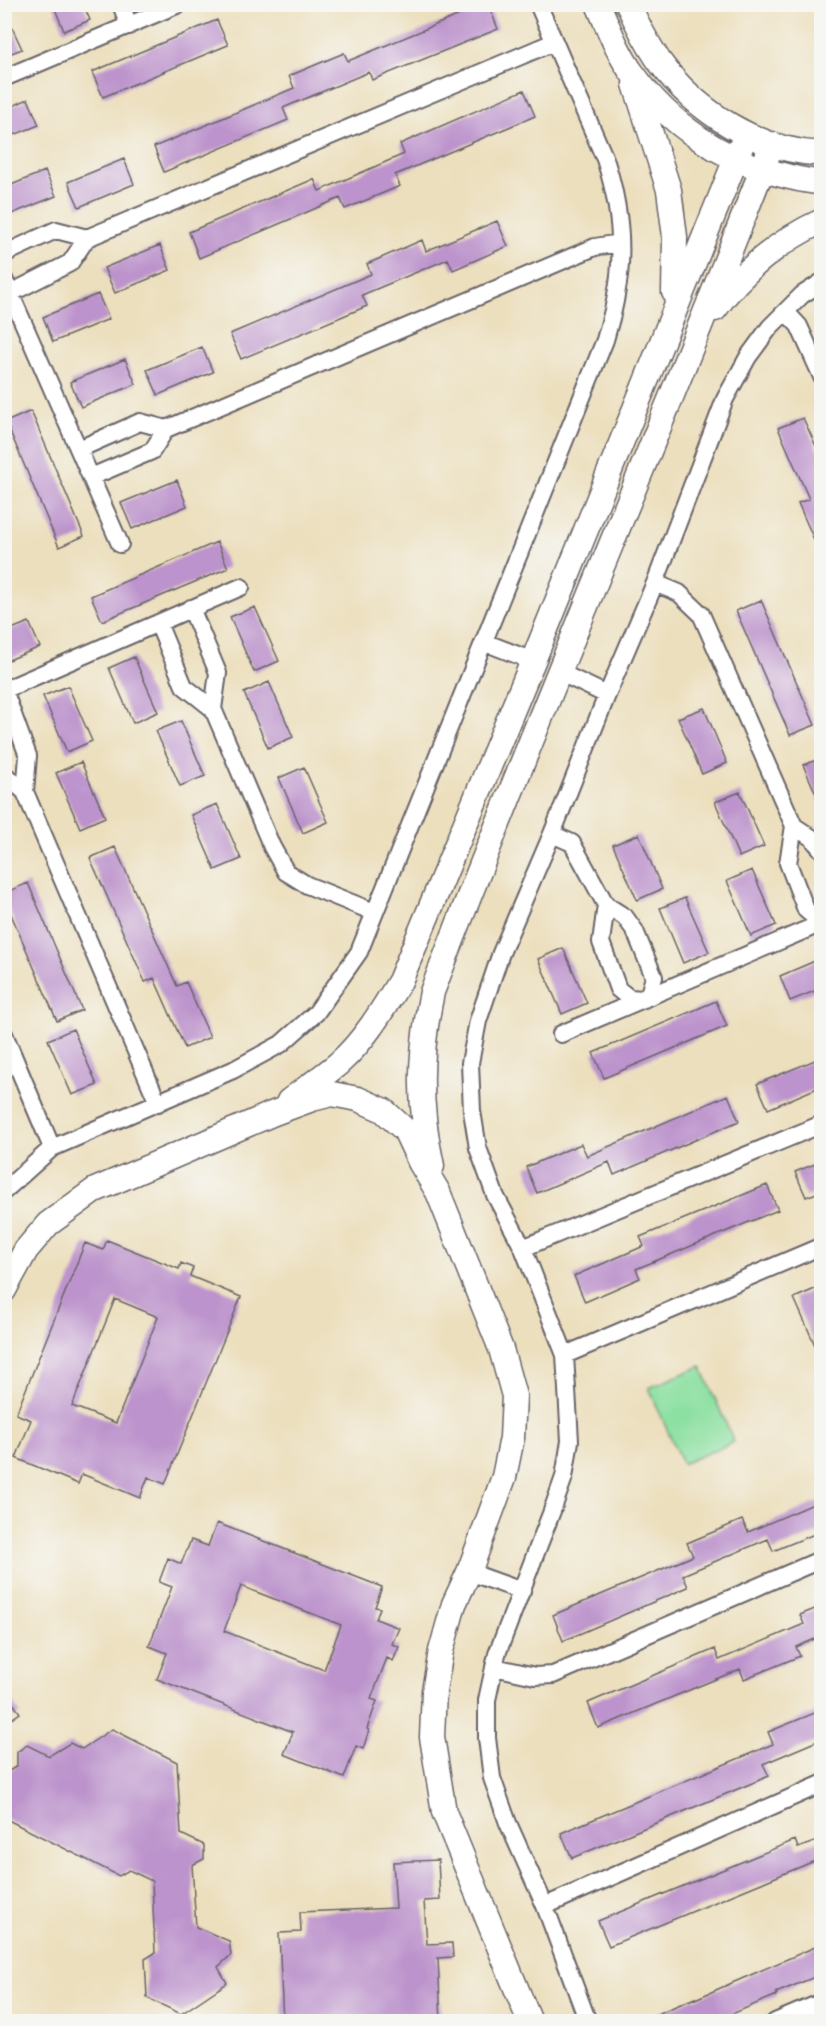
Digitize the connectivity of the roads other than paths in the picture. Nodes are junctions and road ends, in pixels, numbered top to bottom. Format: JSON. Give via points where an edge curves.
{"nodes":[{"id":1,"x":121,"y":4,"type":"edge"},
{"id":2,"x":178,"y":4,"type":"edge"},
{"id":3,"x":538,"y":4,"type":"edge"},
{"id":4,"x":598,"y":4,"type":"edge"},
{"id":5,"x":628,"y":4,"type":"edge"},
{"id":6,"x":160,"y":8,"type":"edge"},
{"id":7,"x":129,"y":26,"type":"junction"},
{"id":8,"x":554,"y":42,"type":"junction"},
{"id":9,"x":632,"y":73,"type":"junction"},
{"id":10,"x":4,"y":78,"type":"edge"},
{"id":11,"x":746,"y":134,"type":"junction"},
{"id":12,"x":772,"y":144,"type":"junction"},
{"id":13,"x":822,"y":154,"type":"edge"},
{"id":14,"x":735,"y":160,"type":"junction"},
{"id":15,"x":761,"y":170,"type":"junction"},
{"id":16,"x":822,"y":182,"type":"edge"},
{"id":17,"x":822,"y":221,"type":"edge"},
{"id":18,"x":87,"y":238,"type":"junction"},
{"id":19,"x":620,"y":243,"type":"junction"},
{"id":20,"x":4,"y":254,"type":"edge"},
{"id":21,"x":822,"y":282,"type":"edge"},
{"id":22,"x":8,"y":286,"type":"edge"},
{"id":23,"x":674,"y":311,"type":"junction"},
{"id":24,"x":786,"y":312,"type":"junction"},
{"id":25,"x":688,"y":358,"type":"junction"},
{"id":26,"x":822,"y":377,"type":"edge"},
{"id":27,"x":166,"y":429,"type":"junction"},
{"id":28,"x":79,"y":449,"type":"junction"},
{"id":29,"x":91,"y":477,"type":"junction"},
{"id":30,"x":120,"y":544,"type":"dead end"},
{"id":31,"x":655,"y":583,"type":"junction"},
{"id":32,"x":241,"y":587,"type":"dead end"},
{"id":33,"x":191,"y":608,"type":"junction"},
{"id":34,"x":158,"y":623,"type":"junction"},
{"id":35,"x":484,"y":642,"type":"junction"},
{"id":36,"x":533,"y":661,"type":"junction"},
{"id":37,"x":559,"y":672,"type":"junction"},
{"id":38,"x":607,"y":695,"type":"junction"},
{"id":39,"x":213,"y":709,"type":"junction"},
{"id":40,"x":4,"y":774,"type":"edge"},
{"id":41,"x":25,"y":792,"type":"junction"},
{"id":42,"x":794,"y":826,"type":"junction"},
{"id":43,"x":552,"y":834,"type":"junction"},
{"id":44,"x":822,"y":850,"type":"edge"},
{"id":45,"x":606,"y":905,"type":"junction"},
{"id":46,"x":374,"y":912,"type":"junction"},
{"id":47,"x":822,"y":921,"type":"edge"},
{"id":48,"x":644,"y":999,"type":"junction"},
{"id":49,"x":4,"y":1034,"type":"edge"},
{"id":50,"x":561,"y":1034,"type":"dead end"},
{"id":51,"x":158,"y":1102,"type":"junction"},
{"id":52,"x":274,"y":1113,"type":"junction"},
{"id":53,"x":822,"y":1124,"type":"edge"},
{"id":54,"x":52,"y":1148,"type":"junction"},
{"id":55,"x":4,"y":1191,"type":"edge"},
{"id":56,"x":438,"y":1192,"type":"junction"},
{"id":57,"x":822,"y":1246,"type":"edge"},
{"id":58,"x":523,"y":1248,"type":"junction"},
{"id":59,"x":4,"y":1290,"type":"edge"},
{"id":60,"x":565,"y":1355,"type":"junction"},
{"id":61,"x":822,"y":1560,"type":"edge"},
{"id":62,"x":469,"y":1572,"type":"junction"},
{"id":63,"x":522,"y":1591,"type":"junction"},
{"id":64,"x":494,"y":1667,"type":"junction"},
{"id":65,"x":822,"y":1784,"type":"edge"},
{"id":66,"x":545,"y":1906,"type":"junction"},
{"id":67,"x":822,"y":2002,"type":"edge"},
{"id":68,"x":530,"y":2022,"type":"edge"},
{"id":69,"x":588,"y":2022,"type":"edge"},
{"id":70,"x":775,"y":2022,"type":"edge"}],
"edges":[{"from":1,"to":7,"type":"street"},
{"from":2,"to":6,"type":"street"},
{"from":3,"to":8,"type":"street"},
{"from":4,"to":9,"type":"main road"},
{"from":5,"to":11,"type":"main road","via":[[643,36],[681,86]]},
{"from":6,"to":7,"type":"street"},
{"from":7,"to":10,"type":"street"},
{"from":8,"to":18,"type":"street"},
{"from":8,"to":19,"type":"street","via":[[605,159],[617,207]]},
{"from":9,"to":14,"type":"main road","via":[[675,120]]},
{"from":9,"to":23,"type":"main road","via":[[669,190],[675,237]]},
{"from":11,"to":12,"type":"main road"},
{"from":11,"to":14,"type":"main road"},
{"from":12,"to":13,"type":"main road"},
{"from":12,"to":15,"type":"main road"},
{"from":14,"to":15,"type":"main road"},
{"from":14,"to":23,"type":"main road"},
{"from":15,"to":16,"type":"main road"},
{"from":15,"to":25,"type":"main road"},
{"from":17,"to":25,"type":"main road","via":[[784,243],[727,292]]},
{"from":18,"to":20,"type":"street","via":[[56,230]]},
{"from":18,"to":22,"type":"street","via":[[70,263]]},
{"from":19,"to":27,"type":"street","via":[[595,247]]},
{"from":19,"to":35,"type":"street","via":[[617,294],[605,340]]},
{"from":21,"to":24,"type":"street"},
{"from":22,"to":28,"type":"street"},
{"from":23,"to":36,"type":"main road"},
{"from":24,"to":26,"type":"street","via":[[800,326]]},
{"from":24,"to":31,"type":"street","via":[[748,357],[725,399]]},
{"from":25,"to":37,"type":"main road"},
{"from":27,"to":28,"type":"street","via":[[140,422]]},
{"from":27,"to":29,"type":"street","via":[[152,451]]},
{"from":28,"to":29,"type":"street"},
{"from":29,"to":30,"type":"street"},
{"from":31,"to":38,"type":"street"},
{"from":31,"to":42,"type":"street","via":[[679,593],[701,614]]},
{"from":32,"to":33,"type":"street"},
{"from":33,"to":34,"type":"street"},
{"from":33,"to":39,"type":"street","via":[[218,674]]},
{"from":34,"to":39,"type":"street","via":[[184,686]]},
{"from":34,"to":41,"type":"street","via":[[4,690],[28,756]]},
{"from":35,"to":36,"type":"street"},
{"from":35,"to":46,"type":"street"},
{"from":36,"to":52,"type":"main road","via":[[400,981],[359,1041],[338,1064]]},
{"from":37,"to":38,"type":"street"},
{"from":37,"to":56,"type":"main road","via":[[432,992],[421,1080],[426,1137]]},
{"from":38,"to":43,"type":"street"},
{"from":39,"to":46,"type":"street","via":[[286,872],[306,885]]},
{"from":40,"to":41,"type":"street"},
{"from":41,"to":51,"type":"street"},
{"from":42,"to":44,"type":"street"},
{"from":42,"to":47,"type":"street","via":[[788,863],[806,910]]},
{"from":43,"to":45,"type":"street","via":[[572,843]]},
{"from":43,"to":58,"type":"street","via":[[501,953],[478,1021],[470,1063],[478,1148],[495,1195]]},
{"from":45,"to":48,"type":"street","via":[[625,917],[635,931],[654,977]]},
{"from":45,"to":48,"type":"street","via":[[601,942],[618,989],[629,998]]},
{"from":46,"to":51,"type":"street","via":[[359,952],[336,986],[316,1013],[281,1044],[233,1070]]},
{"from":47,"to":48,"type":"street"},
{"from":48,"to":50,"type":"street"},
{"from":49,"to":54,"type":"street"},
{"from":51,"to":54,"type":"street"},
{"from":52,"to":56,"type":"main road","via":[[332,1094],[358,1099],[383,1110],[405,1130]]},
{"from":52,"to":59,"type":"main road","via":[[95,1190],[48,1224],[26,1250]]},
{"from":53,"to":58,"type":"street"},
{"from":54,"to":55,"type":"street"},
{"from":56,"to":62,"type":"main road","via":[[501,1350],[514,1396],[512,1438],[504,1477]]},
{"from":57,"to":60,"type":"street"},
{"from":58,"to":60,"type":"street"},
{"from":60,"to":63,"type":"street","via":[[570,1441],[564,1477]]},
{"from":61,"to":64,"type":"street","via":[[554,1675],[535,1676]]},
{"from":62,"to":63,"type":"street"},
{"from":62,"to":68,"type":"main road","via":[[454,1604],[441,1652],[432,1737],[444,1812]]},
{"from":63,"to":64,"type":"street"},
{"from":64,"to":66,"type":"street","via":[[487,1700],[492,1778]]},
{"from":65,"to":66,"type":"street"},
{"from":66,"to":69,"type":"street"},
{"from":67,"to":70,"type":"street"}]}
